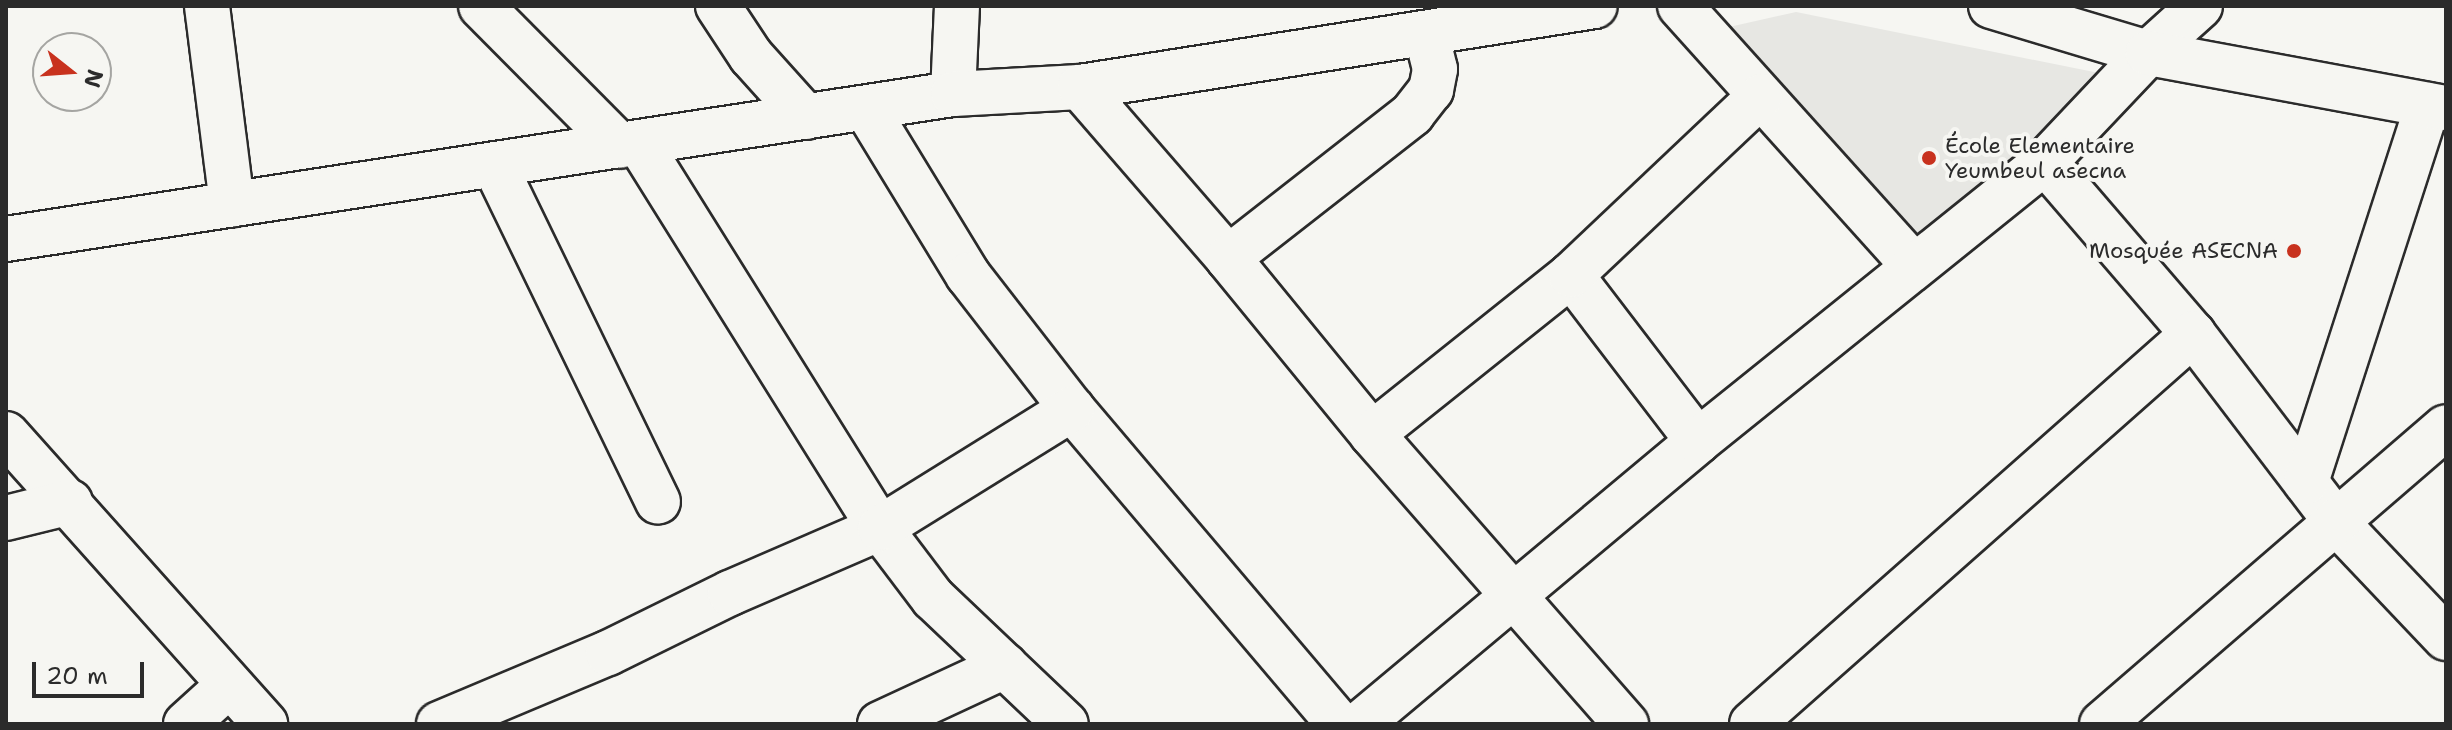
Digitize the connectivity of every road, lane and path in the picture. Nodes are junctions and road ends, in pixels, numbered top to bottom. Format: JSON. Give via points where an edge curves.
{"nodes":[{"id":1,"x":207,"y":6,"type":"edge"},
{"id":2,"x":481,"y":6,"type":"edge"},
{"id":3,"x":718,"y":6,"type":"edge"},
{"id":4,"x":957,"y":6,"type":"edge"},
{"id":5,"x":1595,"y":6,"type":"edge"},
{"id":6,"x":1680,"y":6,"type":"edge"},
{"id":7,"x":1991,"y":6,"type":"edge"},
{"id":8,"x":2200,"y":6,"type":"edge"},
{"id":9,"x":1426,"y":33,"type":"junction"},
{"id":10,"x":2148,"y":53,"type":"junction"},
{"id":11,"x":1080,"y":87,"type":"junction"},
{"id":12,"x":953,"y":94,"type":"junction"},
{"id":13,"x":1760,"y":96,"type":"junction"},
{"id":14,"x":2437,"y":106,"type":"edge"},
{"id":15,"x":866,"y":108,"type":"junction"},
{"id":16,"x":806,"y":117,"type":"junction"},
{"id":17,"x":630,"y":144,"type":"junction"},
{"id":18,"x":2045,"y":162,"type":"junction"},
{"id":19,"x":495,"y":166,"type":"junction"},
{"id":20,"x":232,"y":204,"type":"junction"},
{"id":21,"x":6,"y":239,"type":"edge"},
{"id":22,"x":1228,"y":258,"type":"junction"},
{"id":23,"x":1913,"y":265,"type":"junction"},
{"id":24,"x":1571,"y":275,"type":"junction"},
{"id":25,"x":2193,"y":334,"type":"junction"},
{"id":26,"x":1072,"y":409,"type":"junction"},
{"id":27,"x":2446,"y":427,"type":"edge"},
{"id":28,"x":6,"y":434,"type":"edge"},
{"id":29,"x":1372,"y":434,"type":"junction"},
{"id":30,"x":1698,"y":441,"type":"junction"},
{"id":31,"x":2306,"y":482,"type":"junction"},
{"id":32,"x":658,"y":501,"type":"dead end"},
{"id":33,"x":70,"y":502,"type":"junction"},
{"id":34,"x":6,"y":518,"type":"edge"},
{"id":35,"x":2336,"y":522,"type":"junction"},
{"id":36,"x":880,"y":528,"type":"junction"},
{"id":37,"x":1516,"y":594,"type":"junction"},
{"id":38,"x":2446,"y":638,"type":"edge"},
{"id":39,"x":1005,"y":666,"type":"junction"},
{"id":40,"x":229,"y":685,"type":"junction"},
{"id":41,"x":186,"y":724,"type":"edge"},
{"id":42,"x":265,"y":724,"type":"edge"},
{"id":43,"x":439,"y":724,"type":"edge"},
{"id":44,"x":880,"y":724,"type":"edge"},
{"id":45,"x":1066,"y":724,"type":"edge"},
{"id":46,"x":1339,"y":724,"type":"edge"},
{"id":47,"x":1360,"y":724,"type":"edge"},
{"id":48,"x":1626,"y":724,"type":"edge"},
{"id":49,"x":1752,"y":724,"type":"edge"},
{"id":50,"x":2102,"y":724,"type":"edge"}],
"edges":[{"from":1,"to":20,"type":"street"},
{"from":2,"to":17,"type":"street"},
{"from":3,"to":16,"type":"street","via":[[751,56]]},
{"from":4,"to":12,"type":"street"},
{"from":5,"to":9,"type":"street"},
{"from":6,"to":13,"type":"street"},
{"from":7,"to":10,"type":"street"},
{"from":8,"to":10,"type":"street"},
{"from":9,"to":11,"type":"street"},
{"from":9,"to":22,"type":"street","via":[[1435,69],[1431,90],[1412,114]]},
{"from":10,"to":14,"type":"street"},
{"from":10,"to":18,"type":"street"},
{"from":11,"to":12,"type":"street"},
{"from":11,"to":22,"type":"street"},
{"from":12,"to":15,"type":"street"},
{"from":13,"to":23,"type":"street"},
{"from":13,"to":24,"type":"street"},
{"from":14,"to":31,"type":"street"},
{"from":15,"to":16,"type":"street"},
{"from":15,"to":26,"type":"street","via":[[968,275]]},
{"from":16,"to":17,"type":"street"},
{"from":17,"to":19,"type":"street"},
{"from":17,"to":36,"type":"street"},
{"from":18,"to":23,"type":"street"},
{"from":18,"to":25,"type":"street"},
{"from":19,"to":20,"type":"street"},
{"from":19,"to":32,"type":"street"},
{"from":20,"to":21,"type":"street"},
{"from":22,"to":29,"type":"street"},
{"from":23,"to":30,"type":"street"},
{"from":24,"to":29,"type":"street"},
{"from":24,"to":30,"type":"street"},
{"from":25,"to":31,"type":"street"},
{"from":25,"to":49,"type":"street"},
{"from":26,"to":36,"type":"street"},
{"from":26,"to":46,"type":"street"},
{"from":27,"to":35,"type":"street"},
{"from":28,"to":33,"type":"street"},
{"from":29,"to":37,"type":"street"},
{"from":30,"to":37,"type":"street"},
{"from":31,"to":35,"type":"street"},
{"from":33,"to":34,"type":"street"},
{"from":33,"to":40,"type":"street"},
{"from":35,"to":38,"type":"street"},
{"from":35,"to":50,"type":"street"},
{"from":36,"to":39,"type":"street","via":[[933,598]]},
{"from":36,"to":43,"type":"street"},
{"from":37,"to":47,"type":"street"},
{"from":37,"to":48,"type":"street"},
{"from":39,"to":44,"type":"street"},
{"from":39,"to":45,"type":"street"},
{"from":40,"to":41,"type":"street"},
{"from":40,"to":42,"type":"street"}]}
